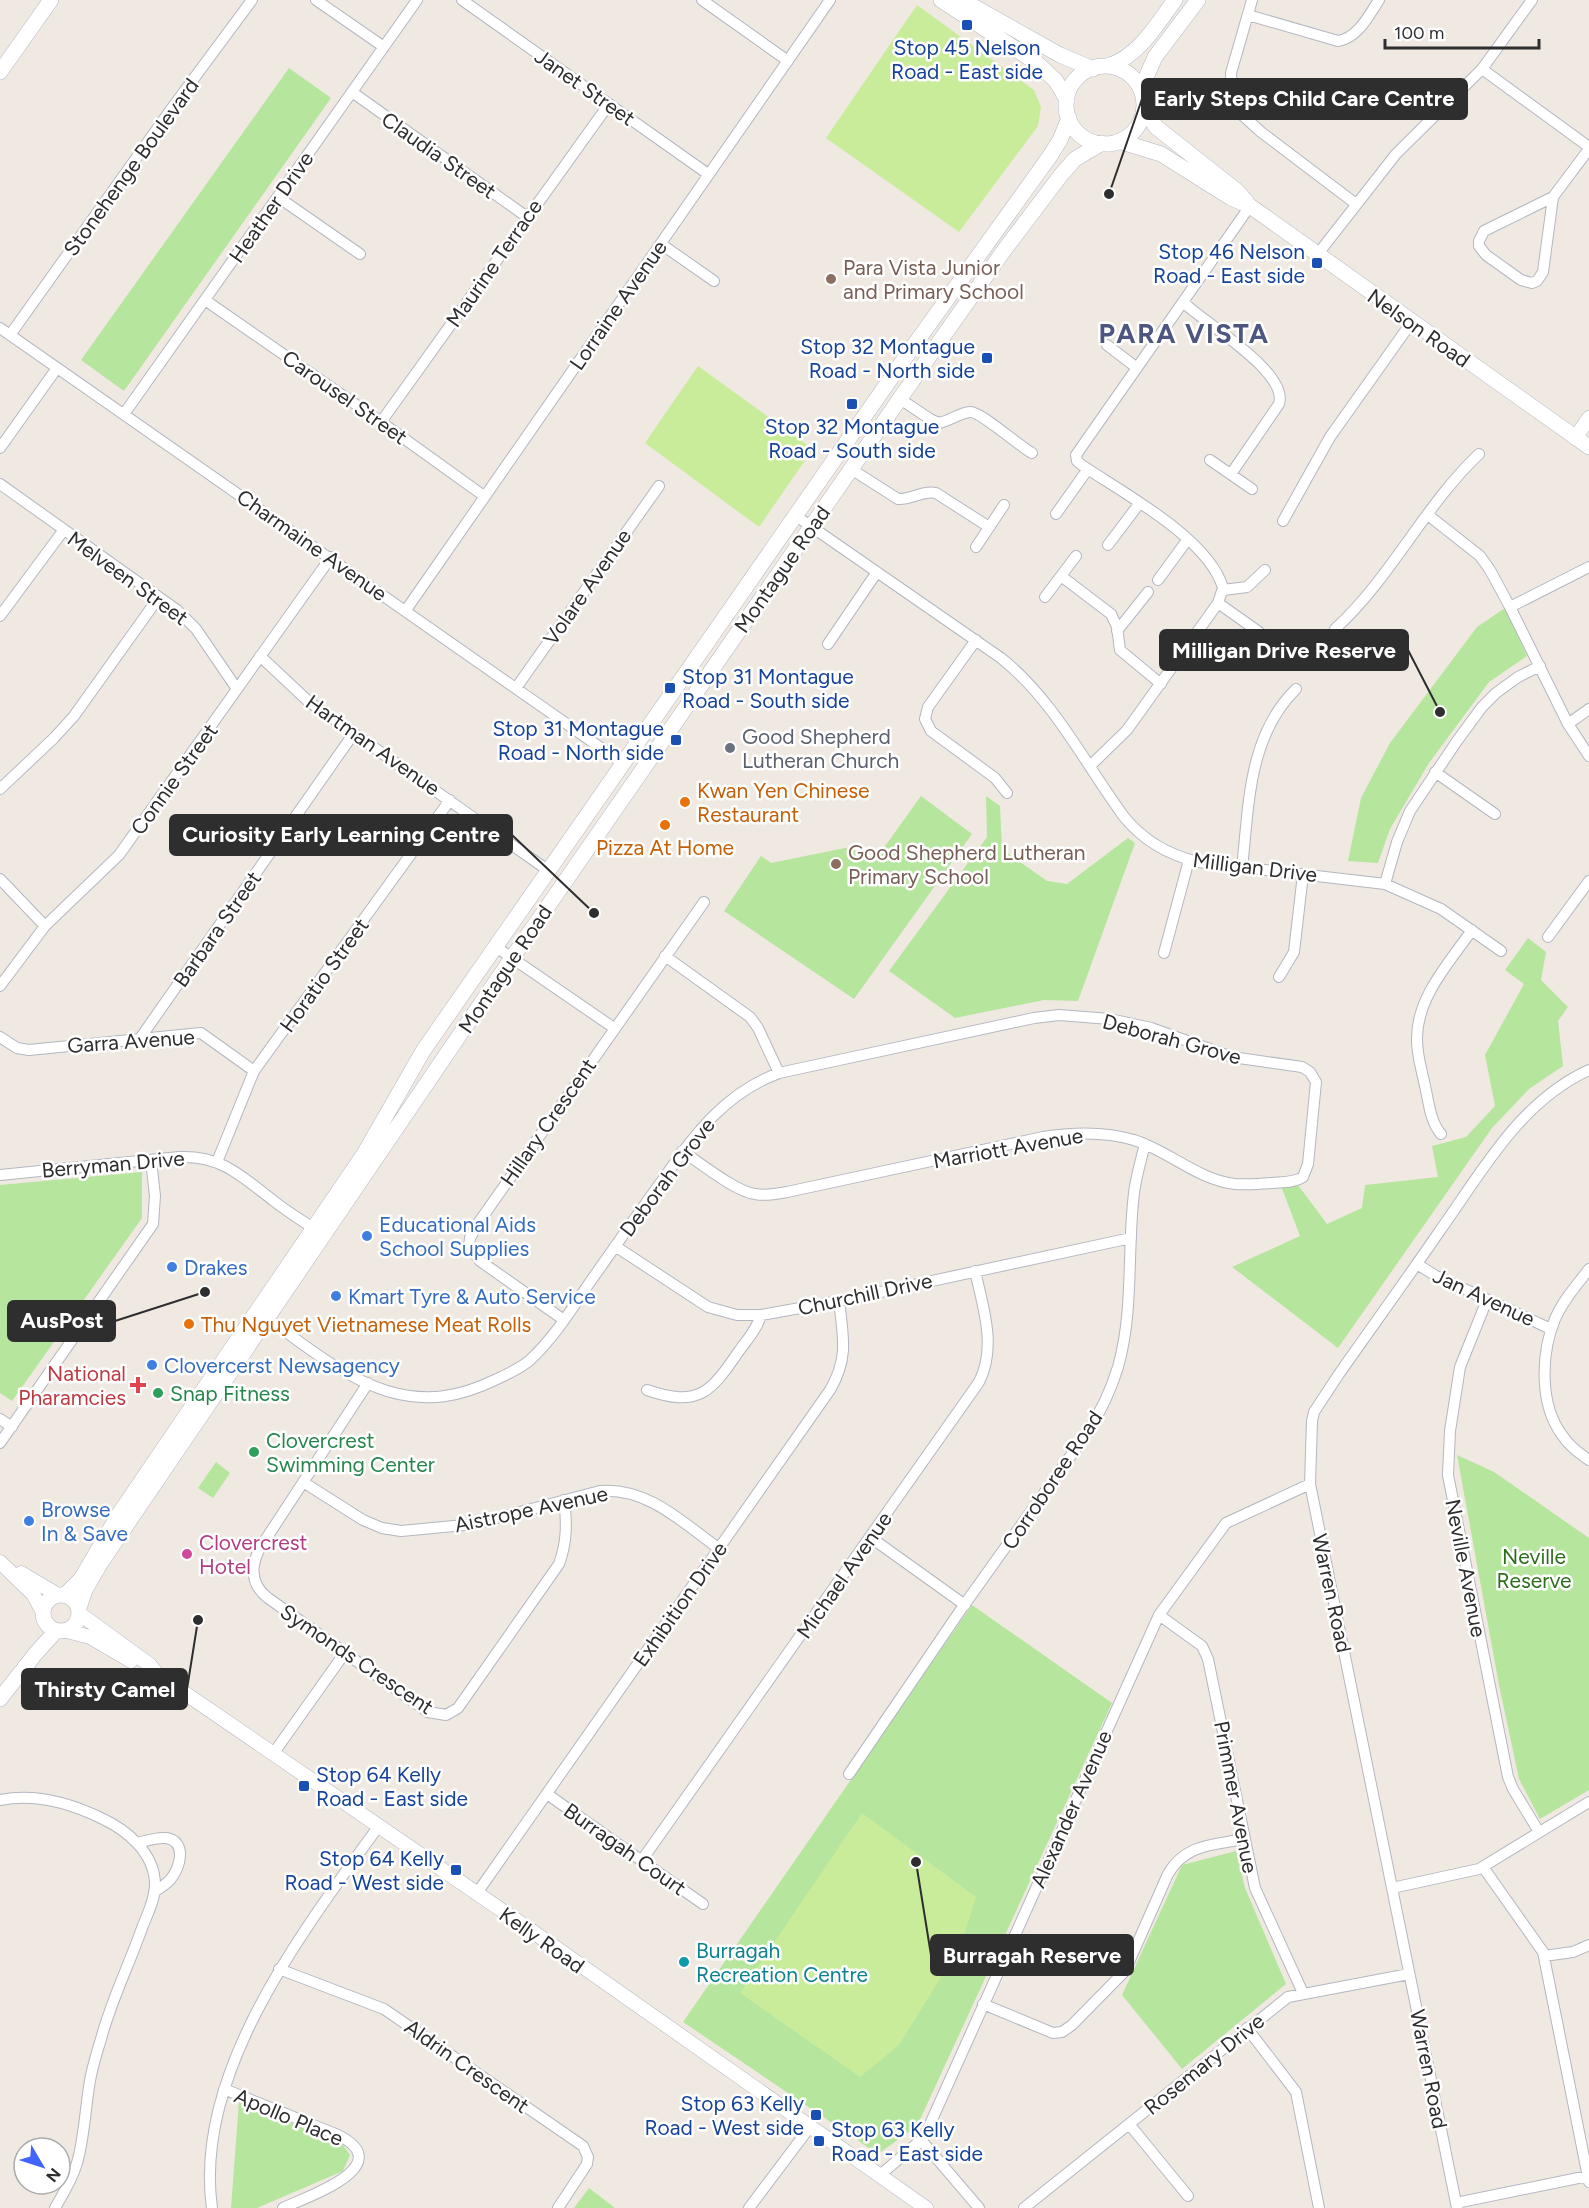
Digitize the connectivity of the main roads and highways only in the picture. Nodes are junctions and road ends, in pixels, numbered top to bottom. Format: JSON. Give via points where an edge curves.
{"nodes":[{"id":1,"x":51,"y":0,"type":"edge"},
{"id":2,"x":941,"y":0,"type":"edge"},
{"id":3,"x":963,"y":0,"type":"edge"},
{"id":4,"x":1175,"y":0,"type":"edge"},
{"id":5,"x":1198,"y":0,"type":"edge"},
{"id":6,"x":1100,"y":68,"type":"junction"},
{"id":7,"x":0,"y":72,"type":"edge"},
{"id":8,"x":1141,"y":89,"type":"junction"},
{"id":9,"x":1067,"y":100,"type":"junction"},
{"id":10,"x":1144,"y":108,"type":"junction"},
{"id":11,"x":1069,"y":118,"type":"junction"},
{"id":12,"x":1119,"y":141,"type":"junction"},
{"id":13,"x":1101,"y":143,"type":"junction"},
{"id":14,"x":1250,"y":206,"type":"junction"},
{"id":15,"x":1589,"y":447,"type":"edge"},
{"id":16,"x":624,"y":764,"type":"junction"},
{"id":17,"x":639,"y":774,"type":"junction"},
{"id":18,"x":318,"y":1231,"type":"junction"},
{"id":19,"x":262,"y":1315,"type":"junction"},
{"id":20,"x":62,"y":1595,"type":"junction"},
{"id":21,"x":79,"y":1611,"type":"junction"},
{"id":22,"x":44,"y":1616,"type":"junction"},
{"id":23,"x":62,"y":1631,"type":"junction"},
{"id":24,"x":0,"y":1692,"type":"edge"},
{"id":25,"x":0,"y":1699,"type":"edge"}],
"edges":[{"from":1,"to":7,"type":"main road"},
{"from":2,"to":9,"type":"main road","via":[[1037,63],[1056,81]]},
{"from":3,"to":6,"type":"main road","via":[[1060,55]]},
{"from":4,"to":6,"type":"main road","via":[[1130,56]]},
{"from":5,"to":8,"type":"main road","via":[[1155,57]]},
{"from":6,"to":8,"type":"main road","via":[[1122,70]]},
{"from":6,"to":9,"type":"main road","via":[[1076,80]]},
{"from":8,"to":10,"type":"main road"},
{"from":9,"to":11,"type":"main road"},
{"from":10,"to":12,"type":"main road","via":[[1136,128]]},
{"from":10,"to":14,"type":"main road","name":"Nelson Road","via":[[1156,127],[1238,190]]},
{"from":11,"to":13,"type":"main road","via":[[1084,138]]},
{"from":11,"to":16,"type":"main road","name":"Montague Road","via":[[1050,156],[951,292]]},
{"from":12,"to":13,"type":"main road"},
{"from":12,"to":14,"type":"main road","name":"Nelson Road","via":[[1161,154]]},
{"from":13,"to":17,"type":"main road","name":"Montague Road","via":[[1075,159],[1005,249]]},
{"from":14,"to":15,"type":"main road","name":"Nelson Road"},
{"from":16,"to":17,"type":"main road"},
{"from":16,"to":18,"type":"main road","name":"Montague Road","via":[[423,1051]]},
{"from":17,"to":18,"type":"main road","name":"Montague Road","via":[[397,1129]]},
{"from":18,"to":19,"type":"main road","name":"Montague Road"},
{"from":19,"to":20,"type":"main road","name":"Montague Road","via":[[119,1514],[81,1579]]},
{"from":19,"to":21,"type":"main road","name":"Montague Road","via":[[88,1584]]},
{"from":20,"to":21,"type":"main road","via":[[72,1599]]},
{"from":20,"to":22,"type":"main road","via":[[50,1599]]},
{"from":21,"to":23,"type":"main road","via":[[75,1626]]},
{"from":22,"to":23,"type":"main road","via":[[49,1627]]},
{"from":22,"to":24,"type":"main road","via":[[34,1641]]},
{"from":23,"to":25,"type":"main road","via":[[41,1647]]}]}
